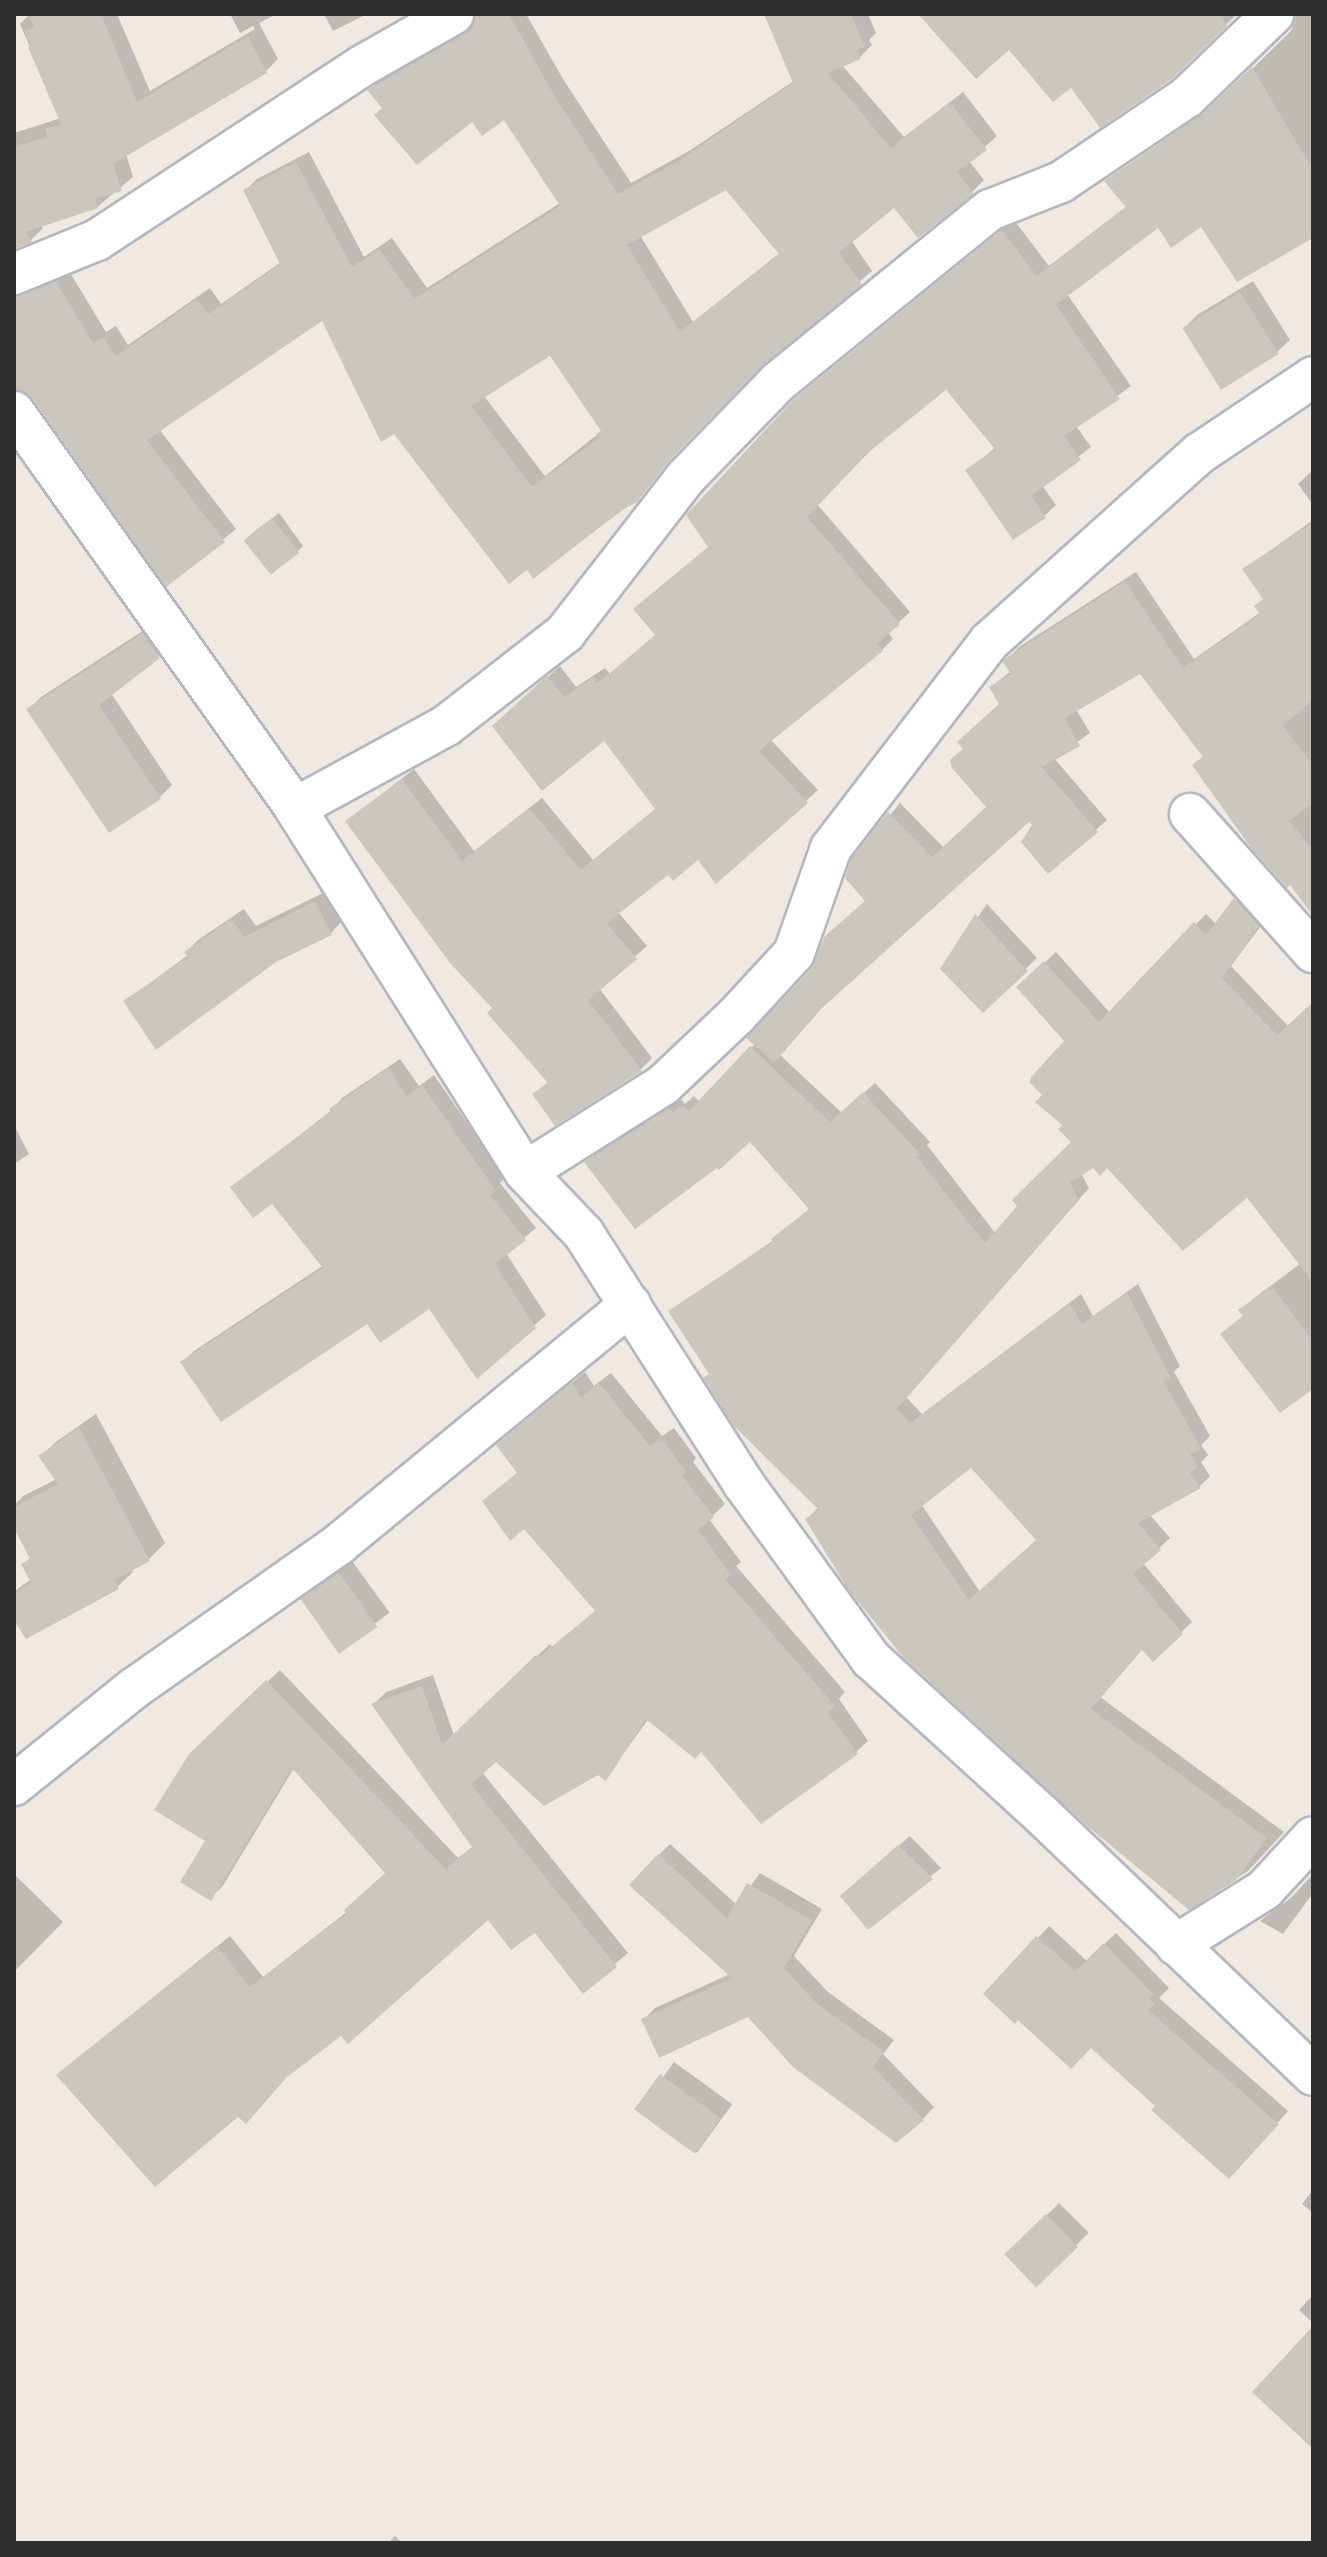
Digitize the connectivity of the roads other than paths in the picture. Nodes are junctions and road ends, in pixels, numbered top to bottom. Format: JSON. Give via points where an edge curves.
{"nodes":[{"id":1,"x":453,"y":14,"type":"edge"},
{"id":2,"x":1273,"y":14,"type":"edge"},
{"id":3,"x":14,"y":274,"type":"edge"},
{"id":4,"x":1313,"y":377,"type":"edge"},
{"id":5,"x":14,"y":412,"type":"edge"},
{"id":6,"x":295,"y":808,"type":"junction"},
{"id":7,"x":1190,"y":814,"type":"dead end"},
{"id":8,"x":1313,"y":952,"type":"edge"},
{"id":9,"x":525,"y":1172,"type":"junction"},
{"id":10,"x":630,"y":1305,"type":"junction"},
{"id":11,"x":14,"y":1785,"type":"edge"},
{"id":12,"x":1313,"y":1837,"type":"edge"},
{"id":13,"x":1176,"y":1945,"type":"junction"},
{"id":14,"x":1313,"y":2075,"type":"edge"}],
"edges":[{"from":1,"to":3,"type":"street","via":[[362,66],[97,240]]},
{"from":2,"to":6,"type":"street","via":[[1187,97],[1061,182],[990,210],[778,382],[686,477],[565,633],[447,725]]},
{"from":4,"to":9,"type":"street","via":[[1200,453],[989,642],[831,848],[794,953],[663,1085]]},
{"from":5,"to":6,"type":"street"},
{"from":6,"to":9,"type":"street"},
{"from":7,"to":8,"type":"street"},
{"from":9,"to":10,"type":"street","via":[[584,1234]]},
{"from":10,"to":11,"type":"street","via":[[339,1544],[133,1689]]},
{"from":10,"to":13,"type":"street","via":[[743,1483],[871,1659]]},
{"from":12,"to":13,"type":"street","via":[[1264,1890]]},
{"from":13,"to":14,"type":"street"}]}
